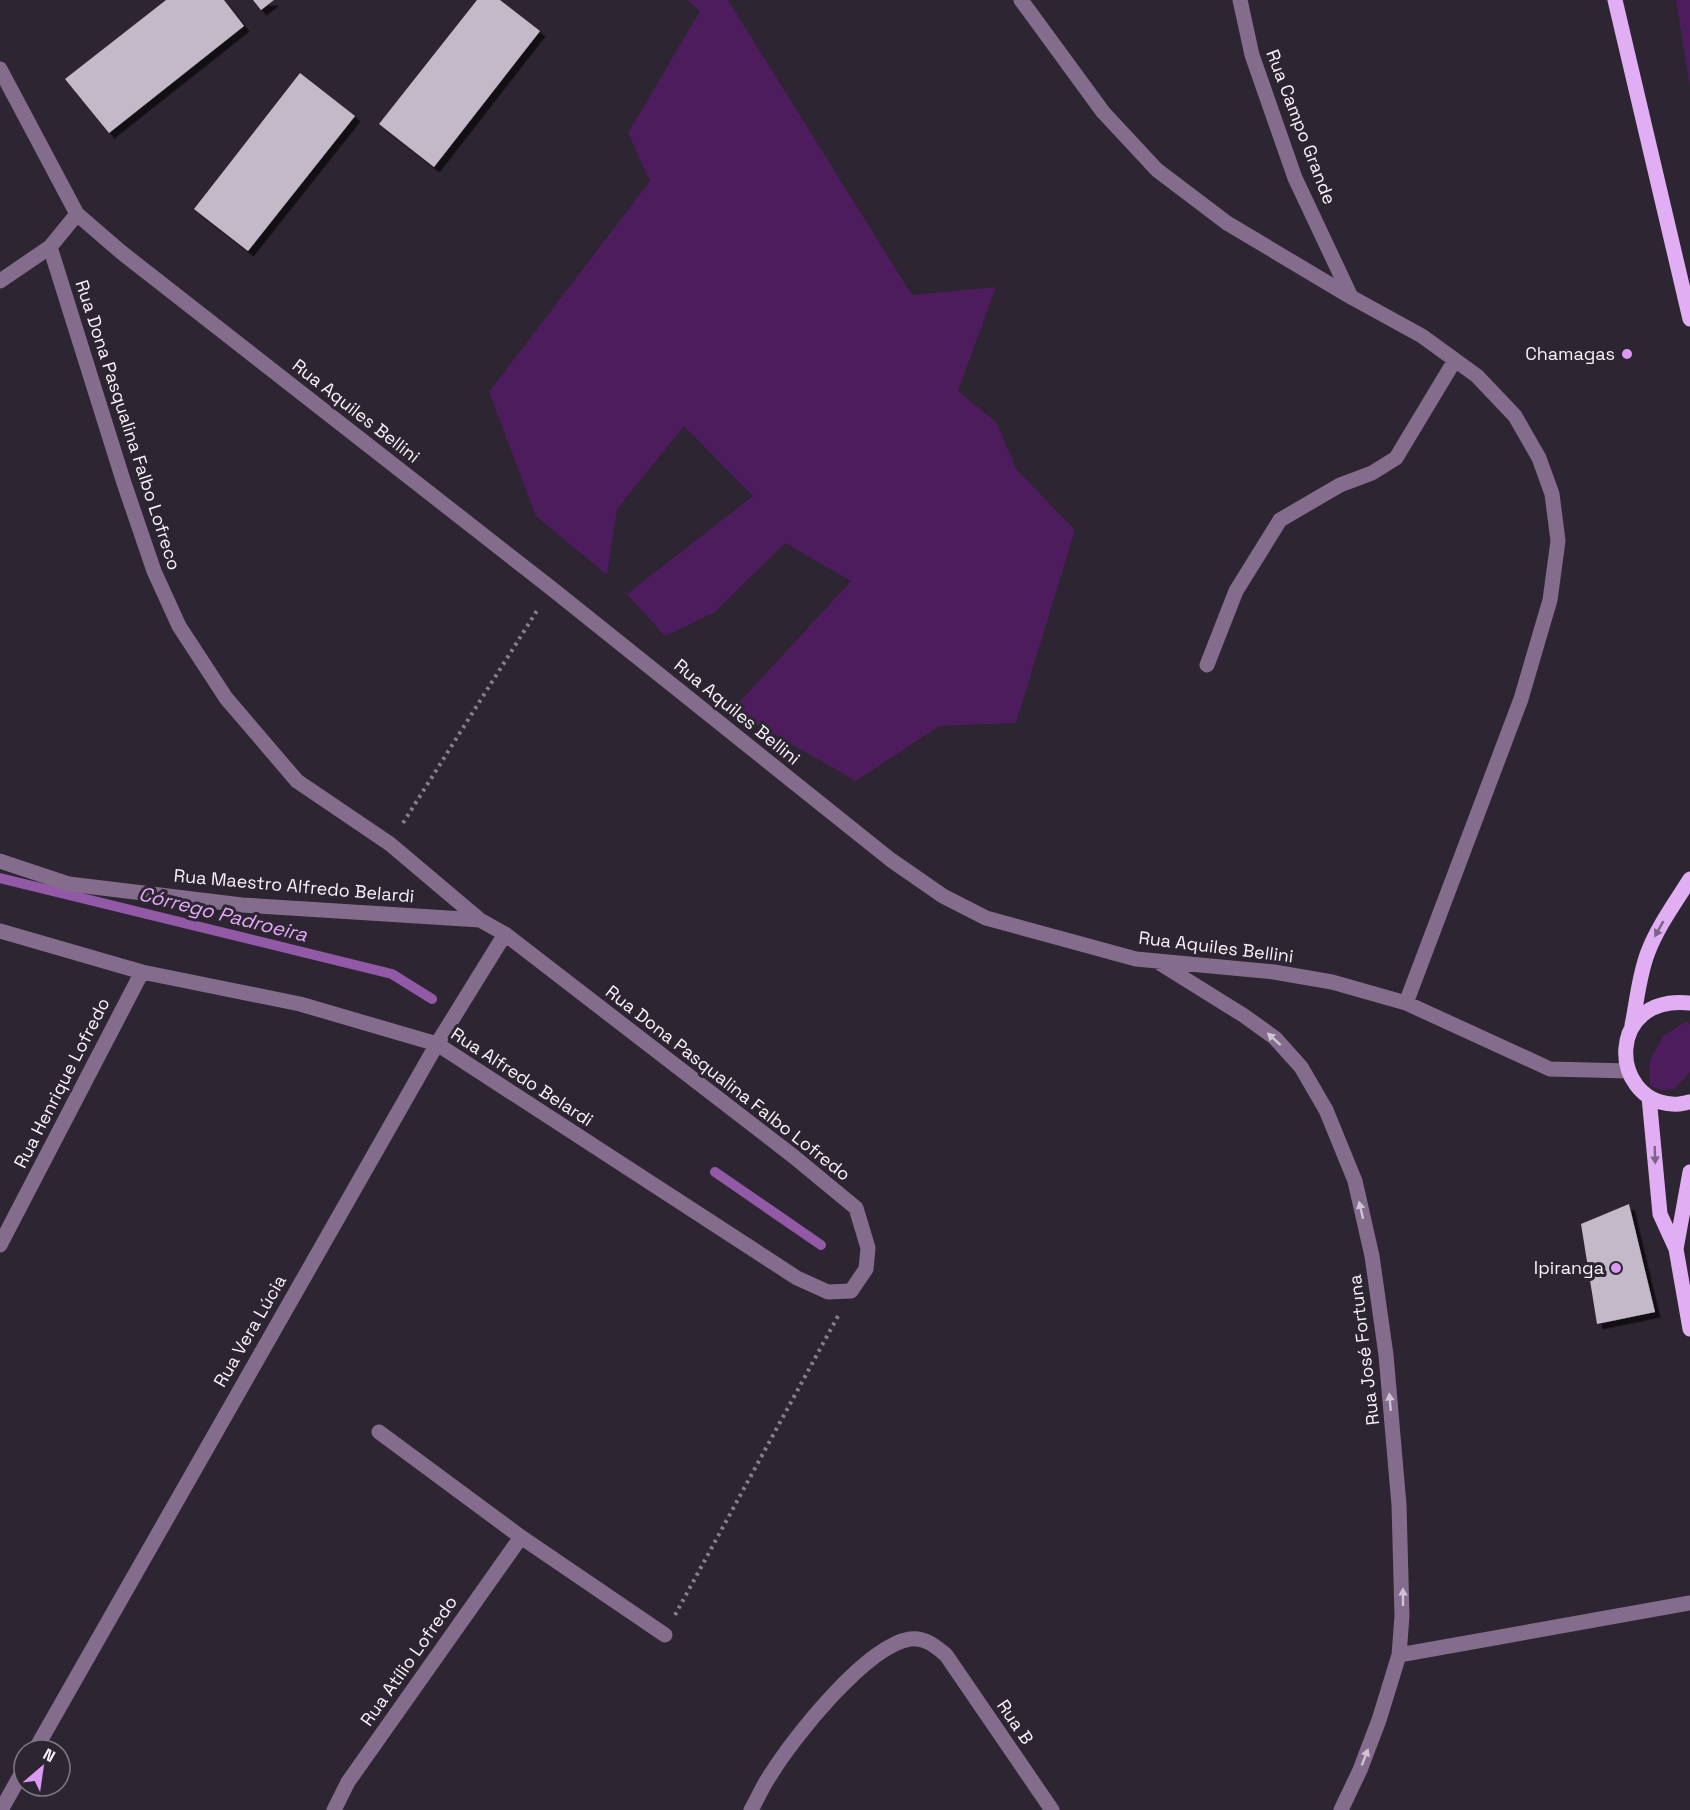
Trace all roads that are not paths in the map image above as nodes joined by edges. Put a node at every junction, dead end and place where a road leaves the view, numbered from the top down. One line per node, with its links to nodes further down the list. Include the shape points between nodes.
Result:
1 (1021, 0): 8 (street, via 1103,112 1157,170 1227,224)
2 (1240, 0): 8 (street, Rua Campo Grande, via 1252,55 1295,178)
3 (1615, 0): 9 (main road)
4 (0, 69): 5 (street, Rua Aquiles Bellini)
5 (77, 214): 6 (street); 17 (street, Rua Aquiles Bellini, via 891,860 943,896 986,918)
6 (50, 247): 7 (street); 14 (street, Rua Dona Pasqualina Falbo Lofreco, via 124,483 154,571 178,626 226,698 297,781 390,844)
7 (0, 281)
8 (1351, 297): 10 (street, via 1422,336)
9 (1690, 319)
10 (1455, 360): 11 (street, via 1396,458 1280,520 1236,591); 19 (street, via 1477,376 1515,416 1539,458 1551,494 1558,541 1550,600 1521,699)
11 (1208, 665)
12 (0, 861): 14 (street, Rua Maestro Alfredo Belardi, via 69,884 242,905)
13 (1690, 879): 21 (main road, one-way to 21, via 1648,953)
14 (480, 920): 16 (street, Rua Dona Pasqualina Falbo Lofreco)
15 (0, 931): 18 (street, Rua Alfredo Belardi)
16 (505, 934): 22 (street, Rua Vera Lúcia); 29 (street, Rua Dona Pasqualina Falbo Lofredo, via 856,1208 868,1248 866,1269)
17 (1158, 962): 19 (street, Rua Aquiles Bellini, via 1274,972 1332,982); 35 (street, Rua José Fortuna, one-way to 17, via 1403,1580 1386,1355 1372,1256 1355,1181 1326,1110 1301,1068 1275,1038)
18 (142, 972): 22 (street, Rua Alfredo Belardi, via 300,1004); 27 (street, Rua Henrique Lofredo)
19 (1406, 1003): 23 (street, Rua Aquiles Bellini, via 1550,1069)
20 (1690, 1003): 21 (main road, via 1673,1001 1657,1005)
21 (1632, 1026): 23 (main road, via 1626,1042)
22 (437, 1044): 29 (street, Rua Alfredo Belardi, via 798,1278 828,1292); 36 (street, Rua Vera Lúcia)
23 (1629, 1071): 24 (main road)
24 (1650, 1097): 25 (main road, via 1671,1104); 28 (main road, one-way to 28, via 1659,1206)
25 (1690, 1102)
26 (1690, 1172): 28 (main road)
27 (0, 1245)
28 (1676, 1249): 30 (main road)
29 (851, 1291)
30 (1690, 1329)
31 (379, 1432): 32 (street)
32 (521, 1537): 34 (street); 39 (street, Rua Atílio Lofredo, via 348,1782)
33 (1690, 1603): 35 (street)
34 (664, 1635)
35 (1399, 1655): 42 (street, Rua José Fortuna, one-way to 35, via 1379,1720)
36 (42, 1738)
37 (12, 1790): 38 (street)
38 (1, 1810)
39 (334, 1810)
40 (751, 1810): 41 (street, Rua B, via 805,1726 860,1670 892,1645 911,1639 933,1644 946,1655)
41 (1052, 1810)
42 (1341, 1810)

